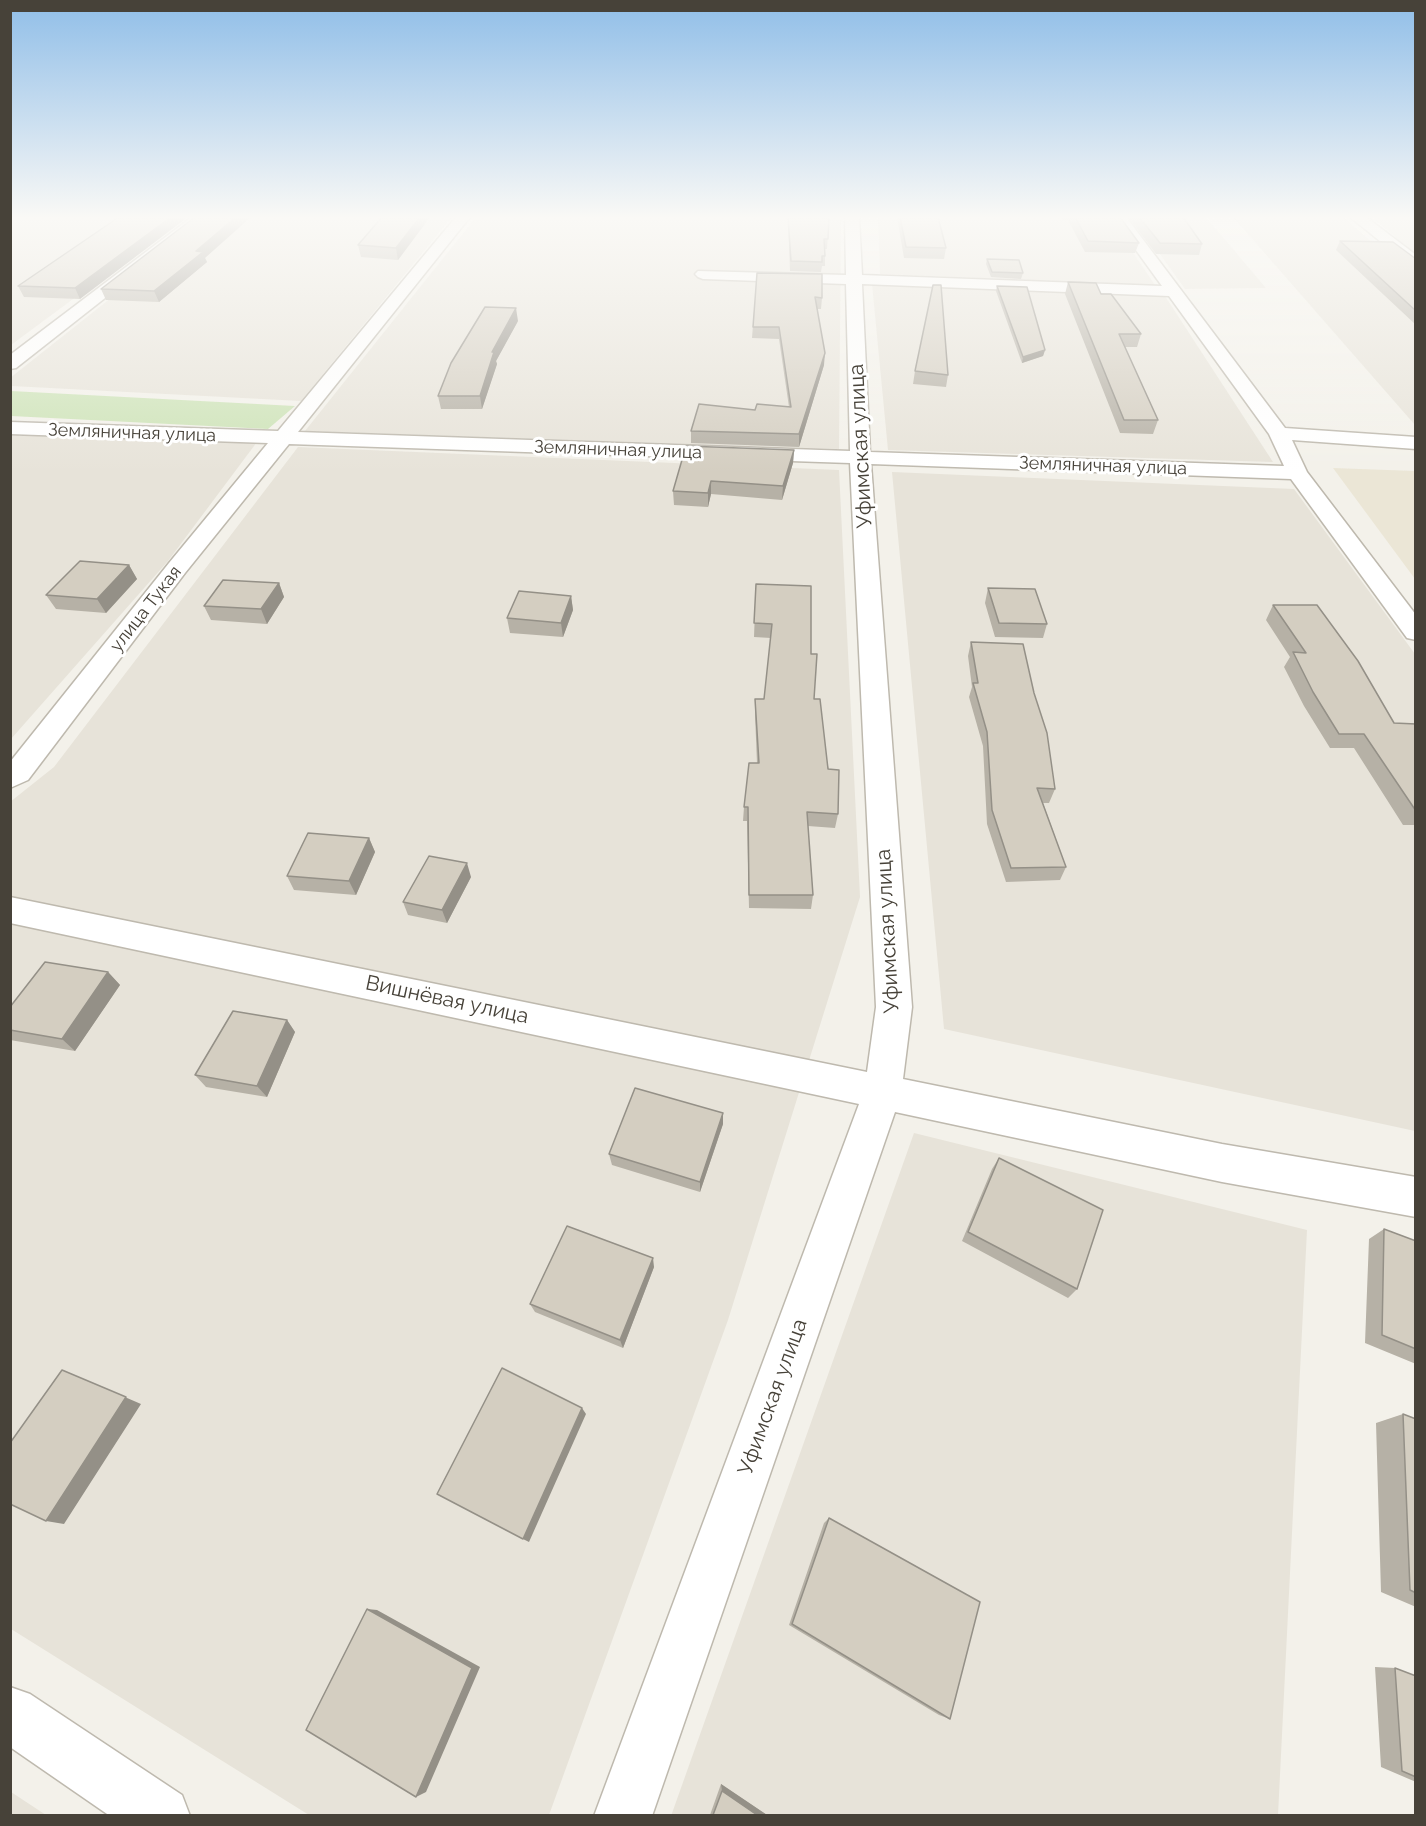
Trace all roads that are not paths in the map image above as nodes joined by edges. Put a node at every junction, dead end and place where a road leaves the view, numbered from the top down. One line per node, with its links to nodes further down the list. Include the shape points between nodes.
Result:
1 (90, 302): 5 (street)
2 (394, 302): 8 (street, улица Тукая)
3 (855, 302): 10 (street, Уфимская улица)
4 (1181, 302): 7 (street)
5 (10, 364)
6 (10, 428): 8 (street, Земляничная улица)
7 (1279, 433): 9 (street); 11 (street)
8 (282, 439): 10 (street, Земляничная улица); 13 (street, улица Тукая)
9 (1416, 442)
10 (860, 459): 11 (street, Земляничная улица); 15 (street, Уфимская улица, via 894,1007)
11 (1297, 473): 12 (street)
12 (1416, 633)
13 (10, 778)
14 (10, 910): 15 (street, Вишнёвая улица)
15 (883, 1091): 16 (street, Вишнёвая улица, via 1222,1163); 19 (street, Уфимская улица)
16 (1416, 1197)
17 (10, 1714): 18 (street)
18 (161, 1815)
19 (622, 1815)

